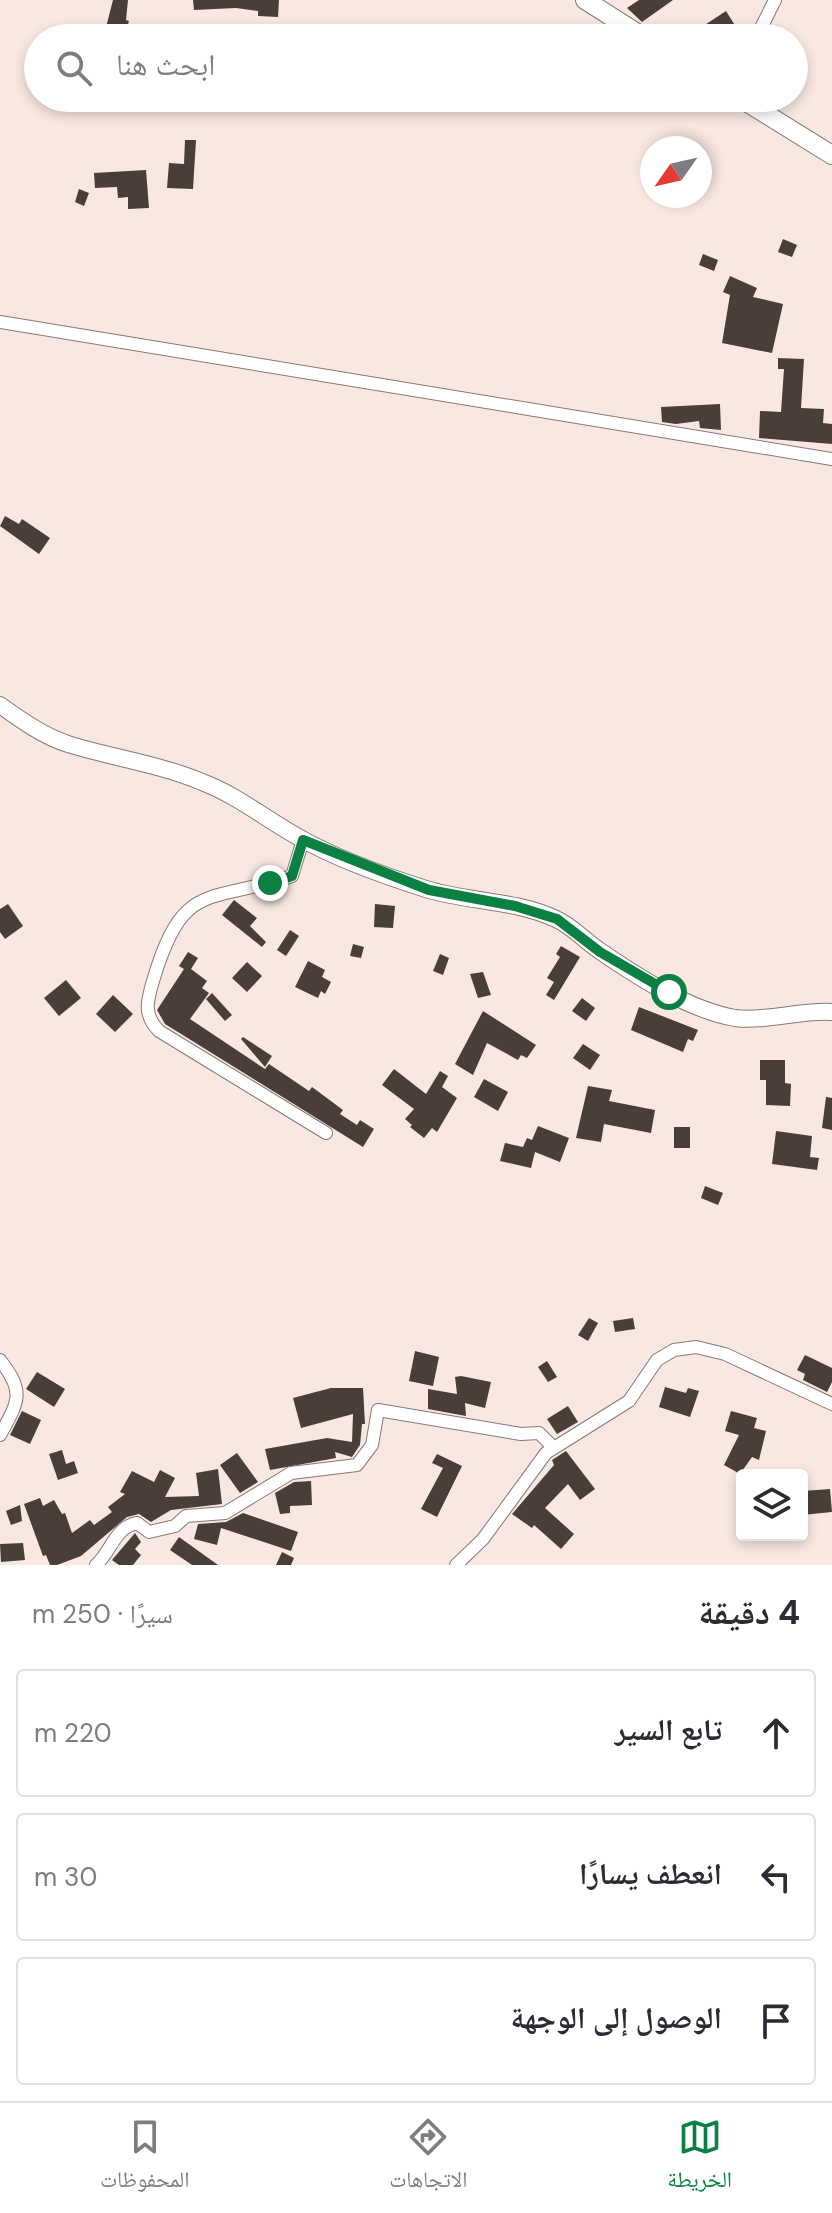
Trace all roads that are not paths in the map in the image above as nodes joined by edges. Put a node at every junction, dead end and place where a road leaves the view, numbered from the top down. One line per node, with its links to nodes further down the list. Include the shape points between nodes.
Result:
1 (585, 0): 3 (main road)
2 (775, 0): 4 (street)
3 (623, 24)
4 (763, 24)
5 (763, 112): 6 (main road)
6 (832, 155)
7 (0, 322): 8 (street)
8 (832, 459)
9 (0, 705): 10 (street, via 66,744 204,782)
10 (303, 840): 11 (street, via 429,890 557,919 600,952 669,992 737,1018); 12 (street, via 292,876 219,892 175,922 147,1002 148,1021)
11 (832, 1012)
12 (326, 1133)
13 (0, 1360): 15 (street, via 15,1379 19,1396)
14 (832, 1404): 16 (street, via 725,1354 696,1347 674,1350 657,1360 629,1401)
15 (0, 1435)
16 (553, 1447): 17 (street, via 539,1433 378,1410 372,1445 357,1465 291,1473 225,1513 186,1516 163,1530 149,1532 137,1523 130,1525); 18 (street, via 483,1539)
17 (96, 1565)
18 (456, 1565)

